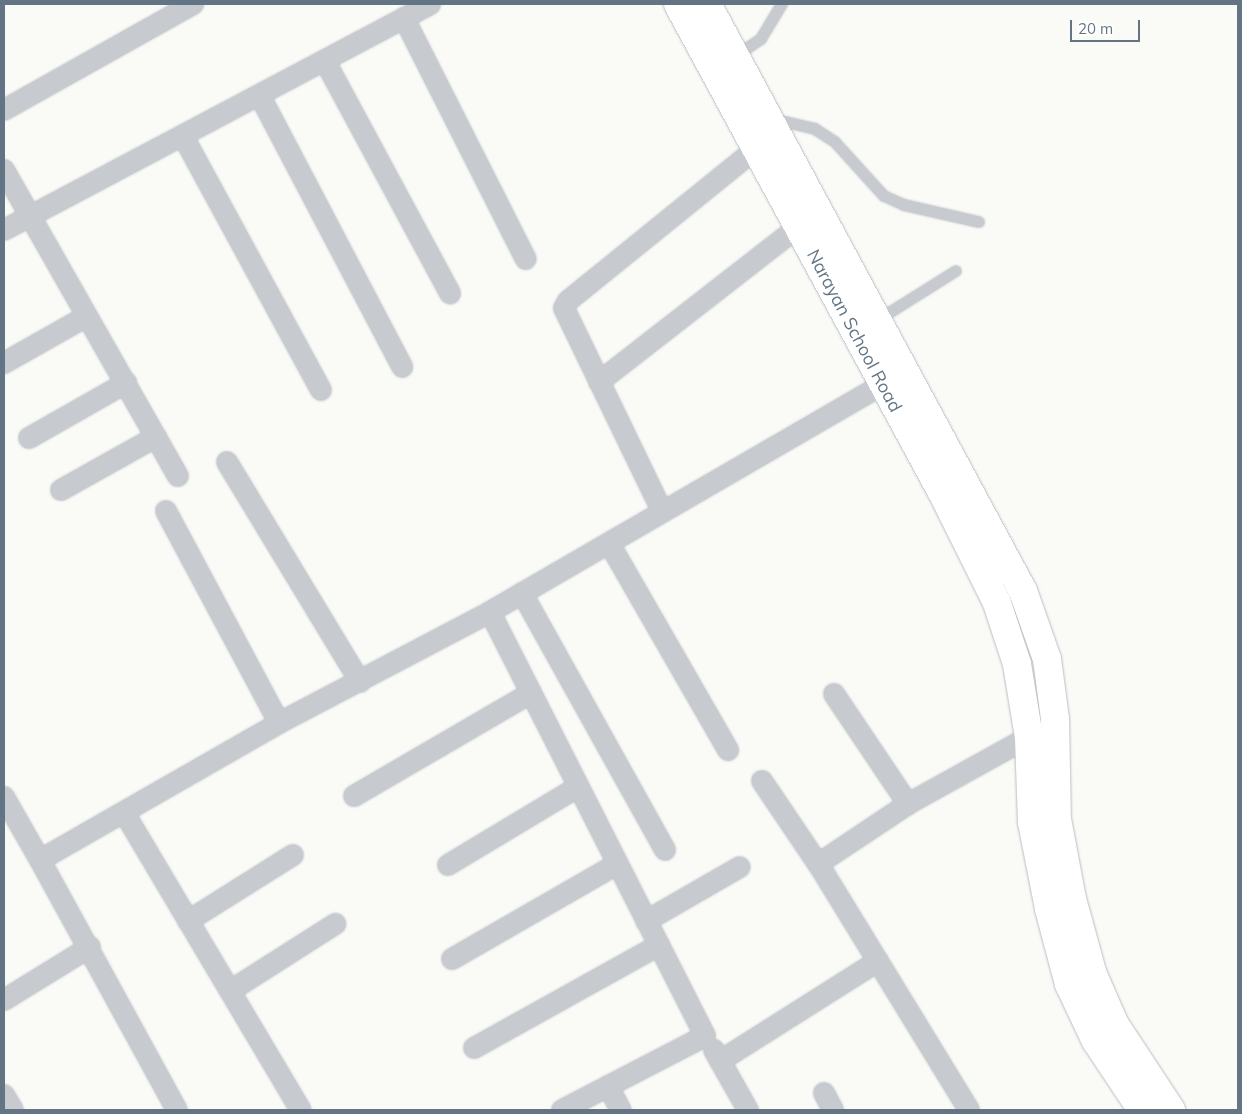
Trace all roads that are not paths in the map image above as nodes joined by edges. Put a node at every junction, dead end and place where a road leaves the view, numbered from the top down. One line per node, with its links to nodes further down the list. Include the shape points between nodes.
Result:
1 (193, 4): 10 (street)
2 (427, 4): 6 (street)
3 (678, 4): 13 (street, Narayan School Road)
4 (707, 4): 7 (street)
5 (782, 4): 7 (lane, via 761,39)
6 (404, 18): 8 (street); 19 (street)
7 (735, 56): 11 (street)
8 (326, 61): 9 (street); 21 (street)
9 (260, 96): 12 (street); 25 (street)
10 (4, 110)
11 (769, 118): 16 (lane, via 815,130 835,142 884,196 904,205); 23 (street)
12 (183, 136): 15 (street); 29 (street)
13 (756, 149): 17 (street, Narayan School Road); 27 (street, via 568,301 565,313)
14 (4, 170): 15 (street)
15 (28, 216): 18 (street); 22 (street)
16 (980, 222)
17 (798, 227): 26 (street, Narayan School Road); 27 (street)
18 (4, 230)
19 (526, 259)
20 (956, 271): 23 (lane)
21 (450, 293)
22 (87, 316): 24 (street); 28 (street)
23 (877, 320): 26 (street)
24 (4, 364)
25 (402, 367)
26 (893, 378): 36 (street); 40 (street, via 1023,591); 41 (street, Narayan School Road, via 944,496 997,603)
27 (599, 382): 36 (street)
28 (126, 383): 30 (street); 31 (street)
29 (321, 390)
30 (156, 437): 33 (street); 34 (street)
31 (29, 438)
32 (228, 462): 42 (street)
33 (178, 476)
34 (61, 490)
35 (166, 511): 45 (street)
36 (662, 511): 37 (street)
37 (608, 543): 38 (street); 47 (street)
38 (522, 593): 39 (street); 54 (street)
39 (490, 612): 42 (street); 43 (street)
40 (1047, 659): 41 (street); 83 (street, via 1055,719 1057,819 1074,908 1094,975 1115,1025)
41 (1017, 664): 46 (street, Narayan School Road)
42 (360, 682): 45 (street)
43 (531, 694): 49 (street); 50 (street)
44 (834, 694): 52 (street)
45 (279, 723): 53 (street)
46 (1028, 737): 52 (street); 82 (street, Narayan School Road, via 1032,822 1049,908 1069,984 1096,1041)
47 (728, 750)
48 (762, 780): 58 (street)
49 (578, 787): 57 (street); 59 (street)
50 (354, 796)
51 (4, 797): 56 (street)
52 (908, 804): 58 (street)
53 (125, 814): 56 (street); 61 (street)
54 (665, 850)
55 (293, 855): 61 (street)
56 (40, 860): 65 (street)
57 (617, 864): 62 (street); 66 (street)
58 (818, 864): 67 (street)
59 (448, 865)
60 (740, 867): 62 (street)
61 (188, 921): 68 (street)
62 (646, 921): 64 (street)
63 (335, 924): 68 (street)
64 (659, 945): 70 (street); 71 (street)
65 (90, 947): 69 (street); 76 (street)
66 (452, 959)
67 (878, 961): 72 (street); 81 (street)
68 (230, 991): 77 (street)
69 (4, 1000)
70 (699, 1024): 72 (street); 73 (street, via 706,1036)
71 (474, 1048)
72 (720, 1061): 80 (street)
73 (608, 1086): 78 (street); 79 (street)
74 (4, 1095): 75 (street)
75 (12, 1110)
76 (177, 1110)
77 (301, 1110)
78 (562, 1110)
79 (621, 1110)
80 (748, 1110)
81 (970, 1110)
82 (1142, 1110)
83 (1171, 1110)

